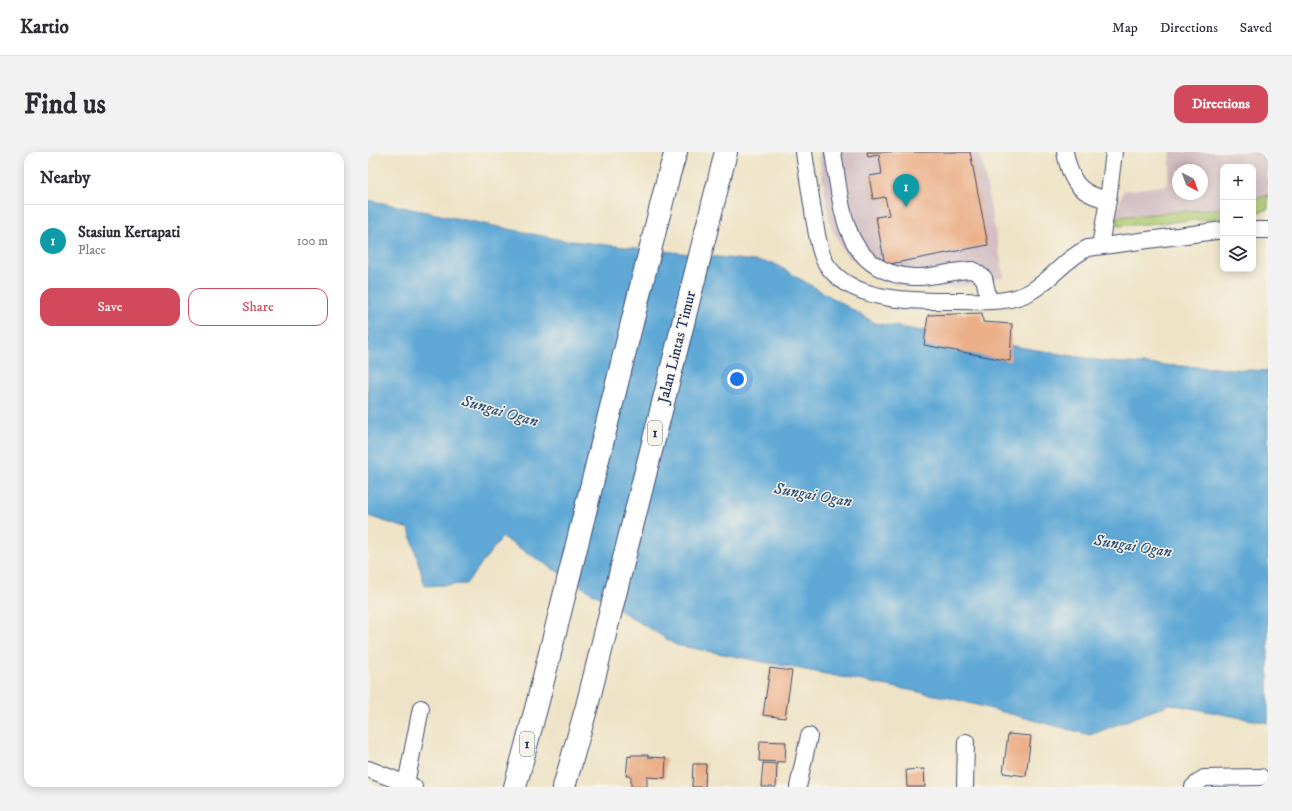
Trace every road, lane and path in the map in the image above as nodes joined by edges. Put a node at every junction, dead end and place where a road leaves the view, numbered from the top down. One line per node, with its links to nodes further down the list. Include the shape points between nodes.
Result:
1 (676, 152): 20 (highway, 1)
2 (804, 152): 12 (street, via 819,246 832,272 859,290 904,300)
3 (833, 152): 12 (street, via 848,231 858,251 871,264 889,274 914,277 973,270 984,278)
4 (1066, 152): 7 (street, via 1068,168 1078,186 1092,196)
5 (1114, 152): 7 (street)
6 (724, 156): 21 (highway, Jalan Lintas Timur / 1, via 587,706)
7 (1108, 200): 11 (street)
8 (1220, 230): 11 (street)
9 (1256, 230): 10 (street)
10 (1268, 230)
11 (1100, 246): 12 (street, via 1088,248 1070,259 1029,293)
12 (988, 301)
13 (421, 708): 19 (street)
14 (809, 736): 22 (street)
15 (966, 742): 23 (street)
16 (368, 769): 18 (street)
17 (1261, 777): 24 (street, via 1204,778)
18 (386, 782): 19 (street)
19 (410, 785)
20 (515, 787)
21 (564, 787)
22 (798, 787)
23 (965, 787)
24 (1193, 787)

